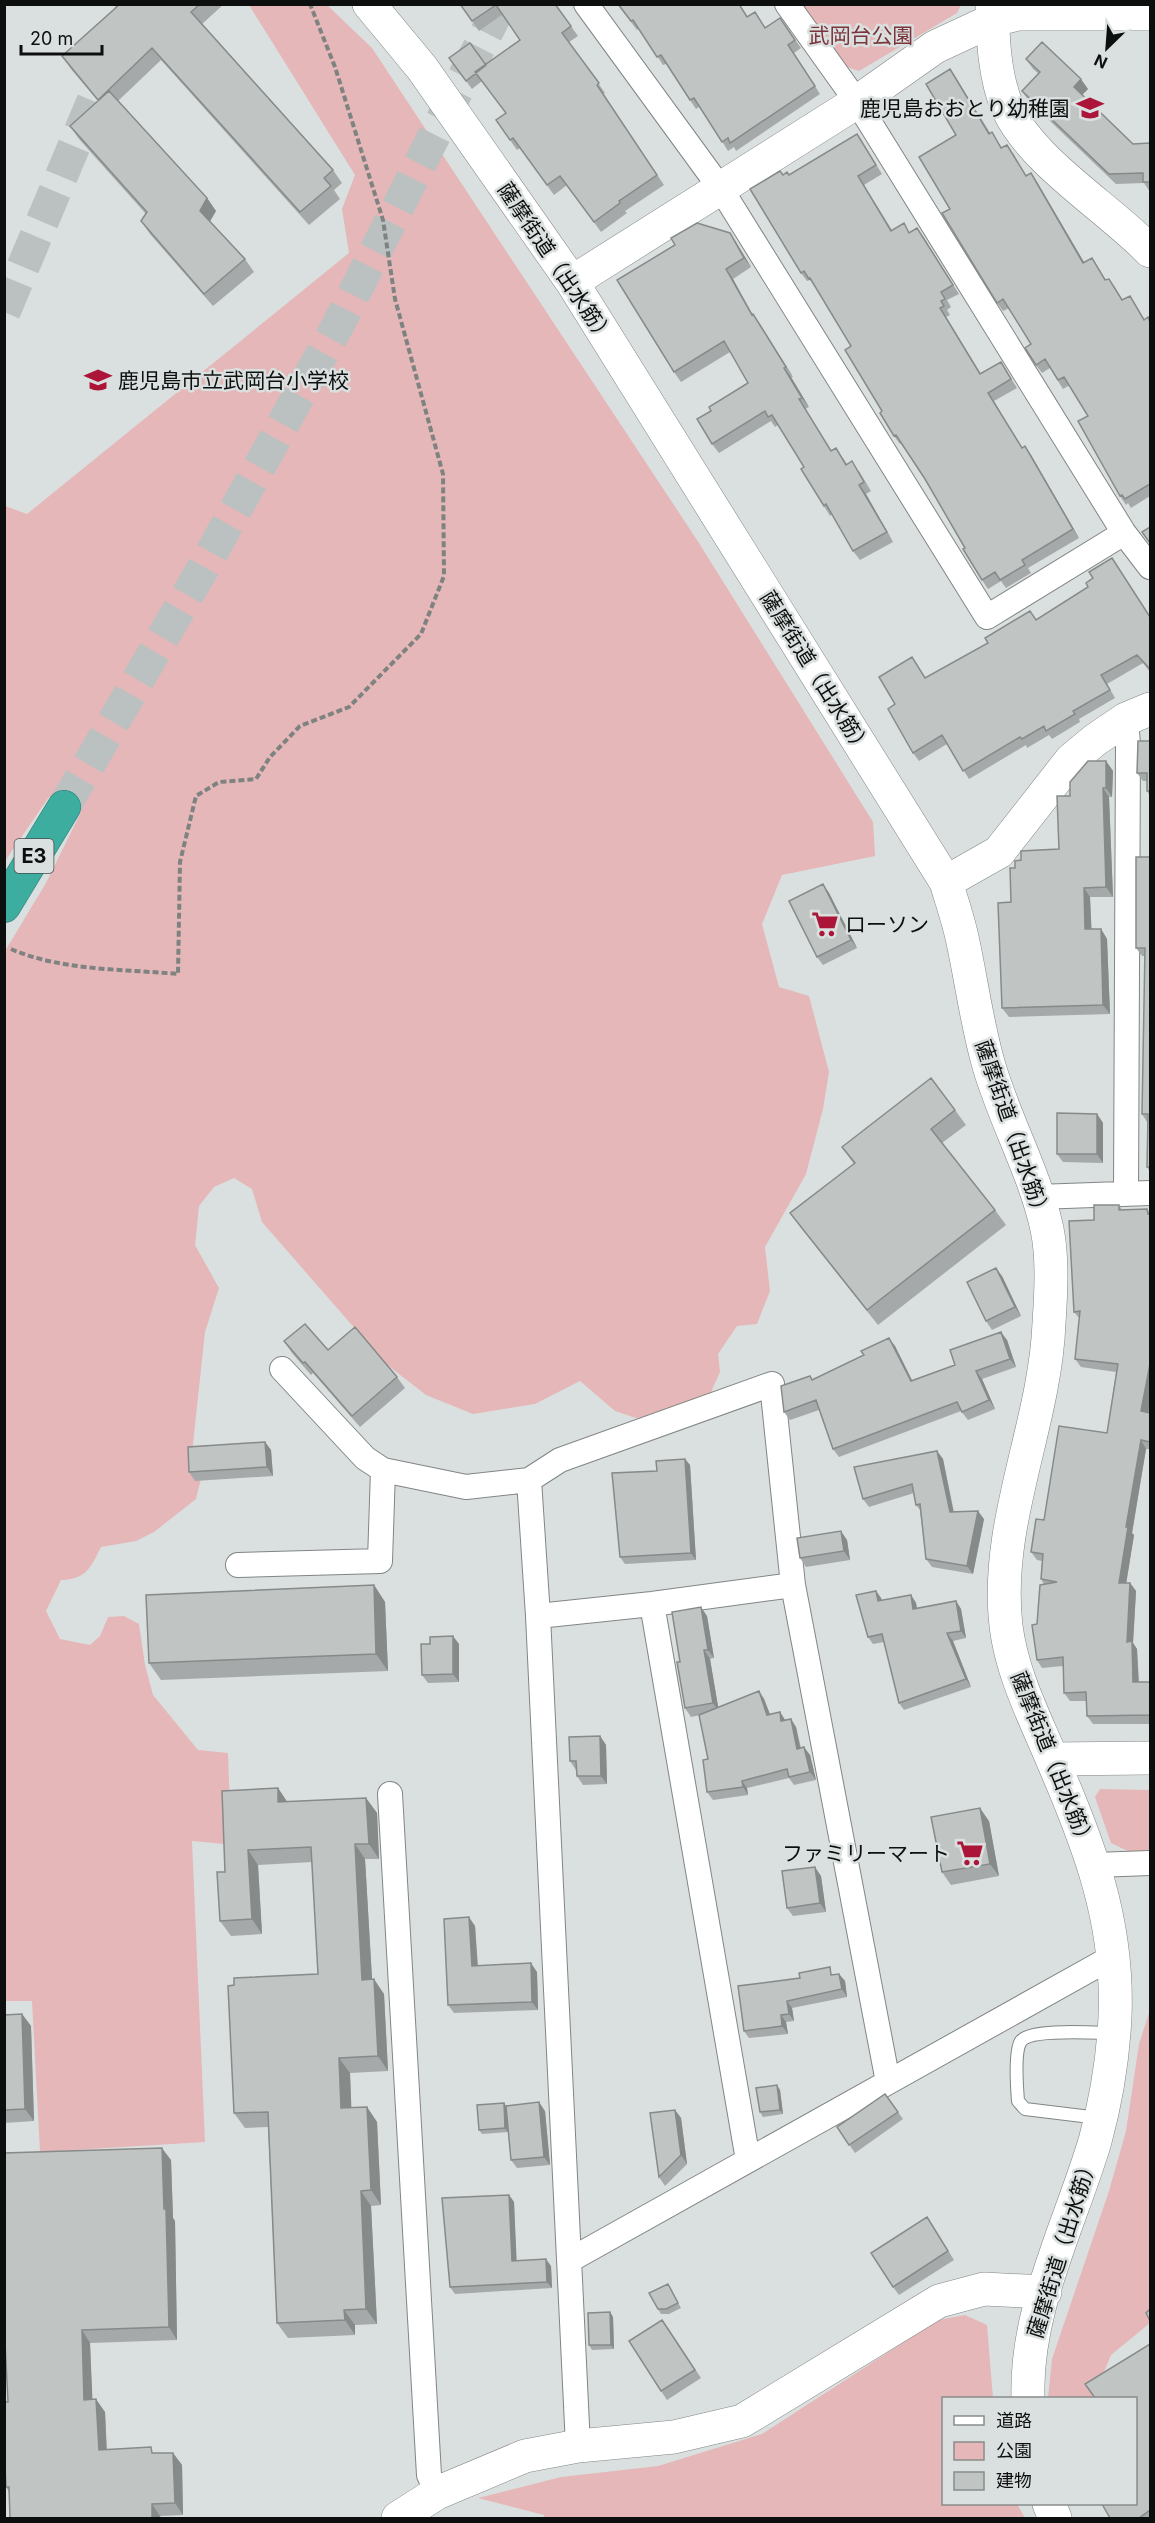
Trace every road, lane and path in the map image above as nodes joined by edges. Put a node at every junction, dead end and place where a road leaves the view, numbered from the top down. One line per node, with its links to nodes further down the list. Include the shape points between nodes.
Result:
1 (310, 4): 17 (path, via 335,67 383,220 395,299 443,474 444,576 421,634 349,708 300,726 256,779 219,782 196,796 180,862 178,974 67,964)
2 (369, 4): 10 (street, 薩摩街道（出水筋）, via 422,68)
3 (586, 4): 8 (street)
4 (787, 4): 7 (street)
5 (1146, 11): 6 (street)
6 (993, 12): 7 (street); 9 (street, via 997,70 1009,110 1019,126 1061,172)
7 (857, 102): 8 (street); 11 (street)
8 (721, 189): 10 (street); 11 (street, via 987,617)
9 (1150, 251)
10 (572, 282): 15 (street, 薩摩街道（出水筋）)
11 (1124, 533): 12 (street)
12 (1150, 567)
13 (1138, 714): 15 (street, via 1071,760 999,852); 18 (street, via 1128,744)
14 (64, 807): 16 (highway, E3)
15 (946, 882): 20 (street, 薩摩街道（出水筋）, via 963,941 975,1018 990,1071)
16 (4, 906)
17 (10, 949)
18 (1126, 1193): 19 (street); 20 (street)
19 (1150, 1193)
20 (1037, 1197): 29 (street, 薩摩街道（出水筋）, via 1048,1232 1049,1324 1045,1365 1006,1555 1004,1593 1011,1655)
21 (282, 1369): 22 (street, via 365,1458)
22 (383, 1470): 23 (street, via 466,1487); 24 (street, via 380,1561)
23 (529, 1480): 25 (street, via 560,1460 772,1384); 27 (street)
24 (238, 1566)
25 (793, 1585): 26 (street); 35 (street)
26 (652, 1604): 27 (street); 37 (street)
27 (538, 1616): 38 (street)
28 (1150, 1758): 29 (street)
29 (1052, 1759): 32 (street, 薩摩街道（出水筋）)
30 (390, 1794): 42 (street, via 429,2475)
31 (1150, 1863): 32 (street)
32 (1095, 1864): 33 (street, 薩摩街道（出水筋）)
33 (1114, 1956): 34 (street, 薩摩街道（出水筋）); 35 (street)
34 (1114, 2033): 36 (street, 薩摩街道（出水筋）); 36 (lane, via 1029,2036 1021,2040 1018,2052 1018,2101 1025,2109)
35 (888, 2082): 37 (street)
36 (1100, 2118): 39 (street, 薩摩街道（出水筋）)
37 (748, 2160): 38 (street)
38 (570, 2260): 41 (street)
39 (1045, 2292): 40 (street, 薩摩街道（出水筋）, via 1036,2322); 41 (street, via 984,2289 939,2301 742,2421 674,2437)
40 (1028, 2397)
41 (578, 2446): 42 (street, via 525,2456)
42 (437, 2493): 43 (street)
43 (398, 2518)

